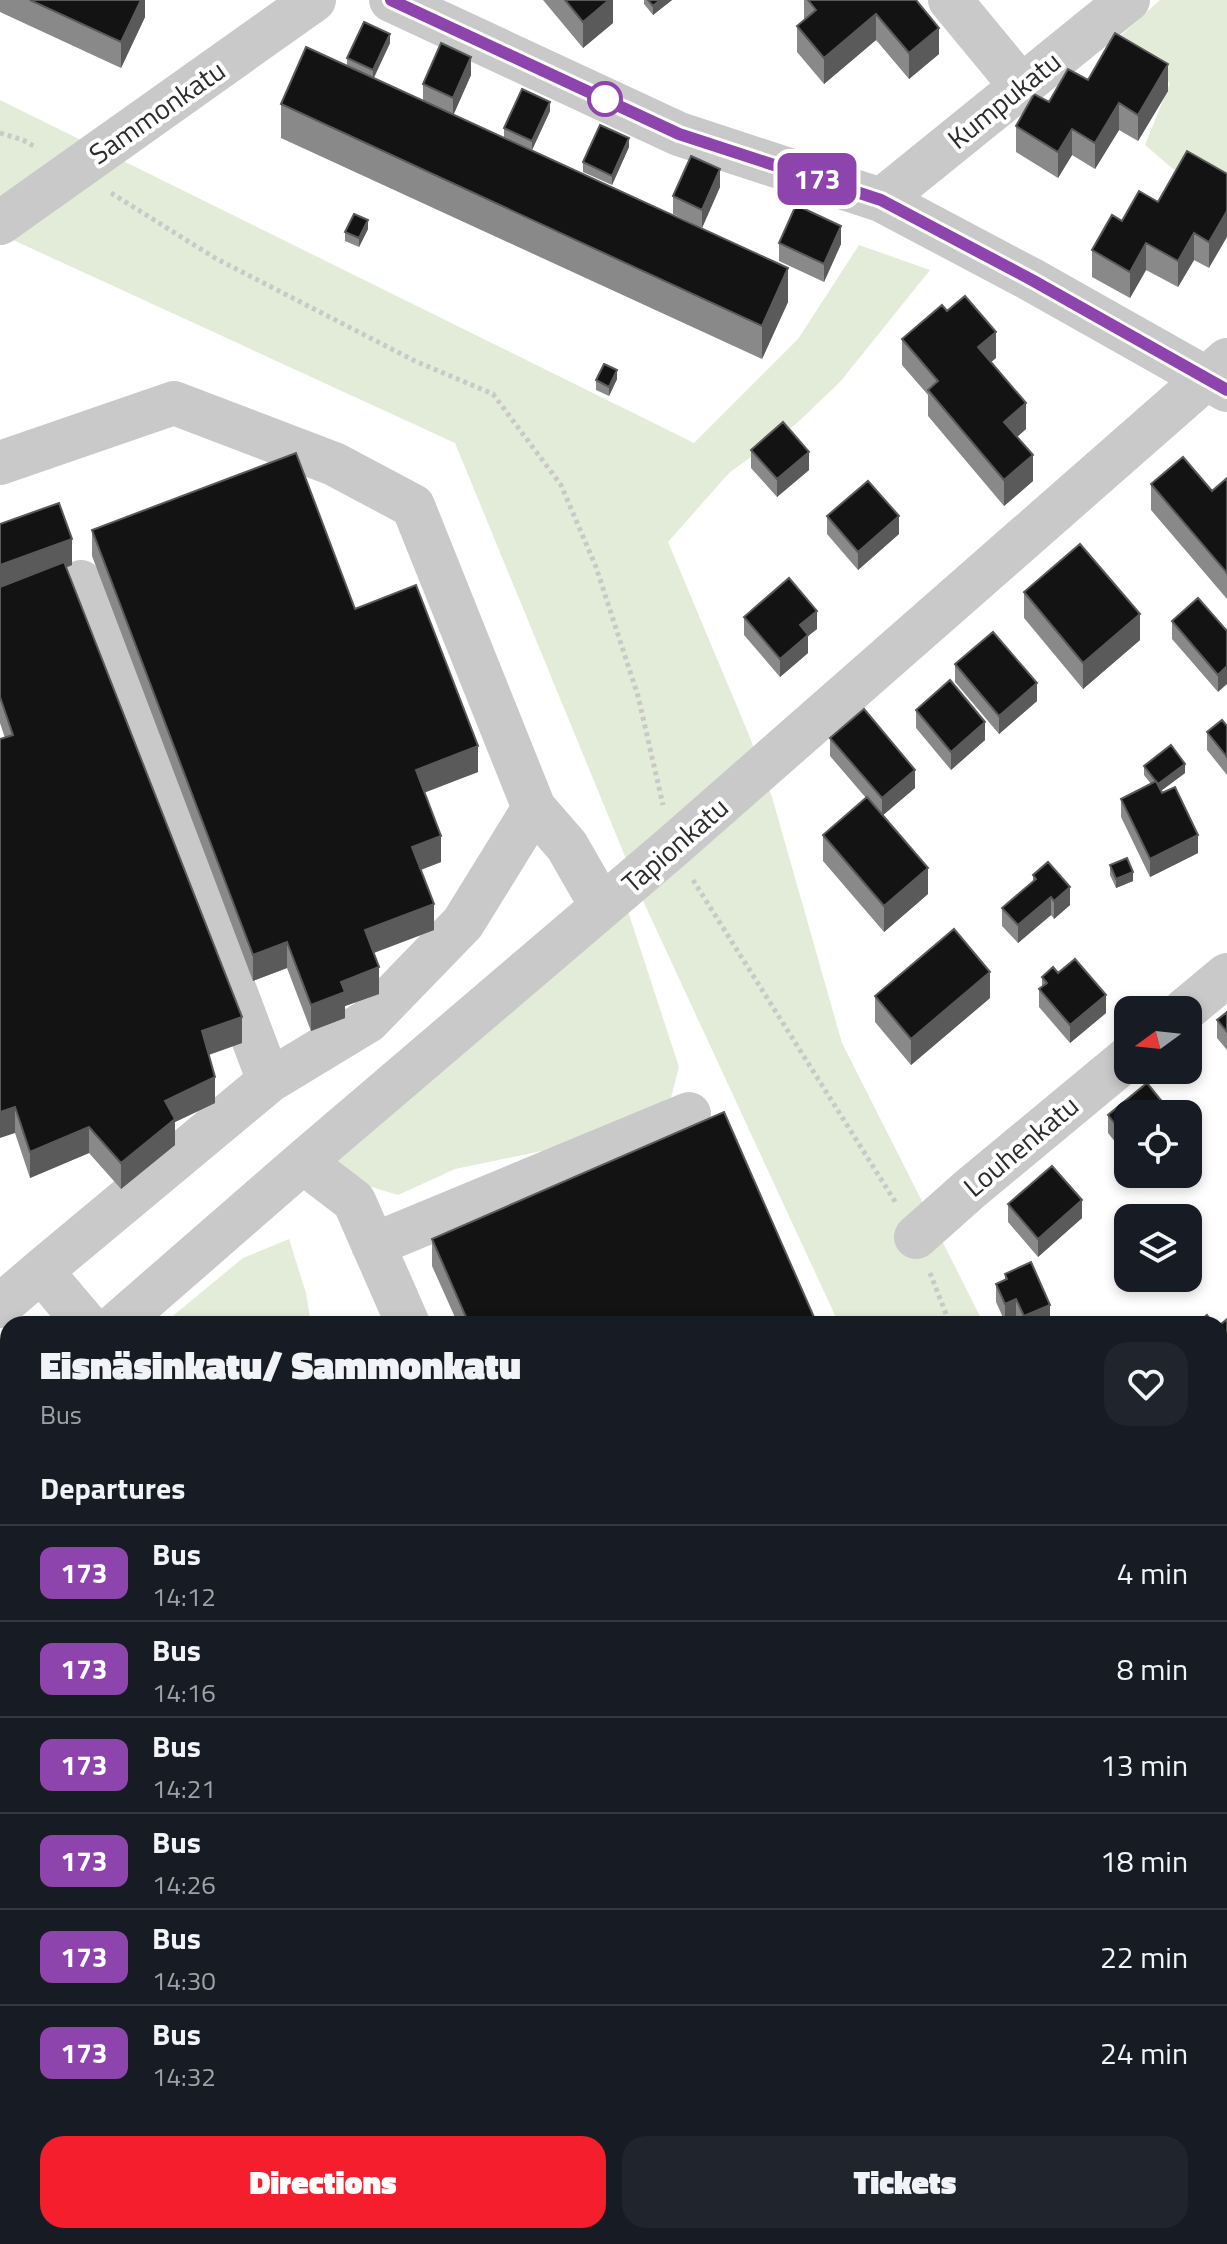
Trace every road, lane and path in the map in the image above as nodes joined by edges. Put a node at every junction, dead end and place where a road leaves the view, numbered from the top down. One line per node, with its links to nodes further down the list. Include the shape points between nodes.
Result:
1 (314, 0): 7 (street, Sammonkatu)
2 (391, 0): 8 (street, via 679,134)
3 (950, 0): 5 (street)
4 (1128, 0): 5 (street, Kumpukatu)
5 (1021, 86): 8 (street, Kumpukatu)
6 (0, 133): 7 (path)
7 (75, 170): 9 (street, Sammonkatu); 14 (path, via 215,258 415,361 493,394 561,485 596,567 638,696)
8 (881, 200): 10 (street)
9 (0, 223)
10 (1220, 376): 14 (street, Tapionkatu, via 1138,439)
11 (0, 463): 13 (street, via 174,403 334,464 413,506)
12 (81, 582): 19 (street)
13 (534, 808): 15 (street, via 567,846); 19 (street, via 463,923 368,1021)
14 (672, 847): 15 (street, Tapionkatu); 22 (path)
15 (602, 907): 21 (street, Tapionkatu)
16 (1227, 975): 17 (street)
17 (1202, 996)
18 (1114, 1070): 22 (street, Louhenkatu)
19 (269, 1081): 24 (street)
20 (689, 1114): 23 (street)
21 (303, 1162): 23 (street, via 354,1201); 27 (street, Tapionkatu)
22 (916, 1237): 29 (path)
23 (373, 1245): 28 (street)
24 (41, 1271): 25 (street); 26 (street)
25 (0, 1306)
26 (79, 1316)
27 (126, 1316)
28 (404, 1316)
29 (947, 1316)

